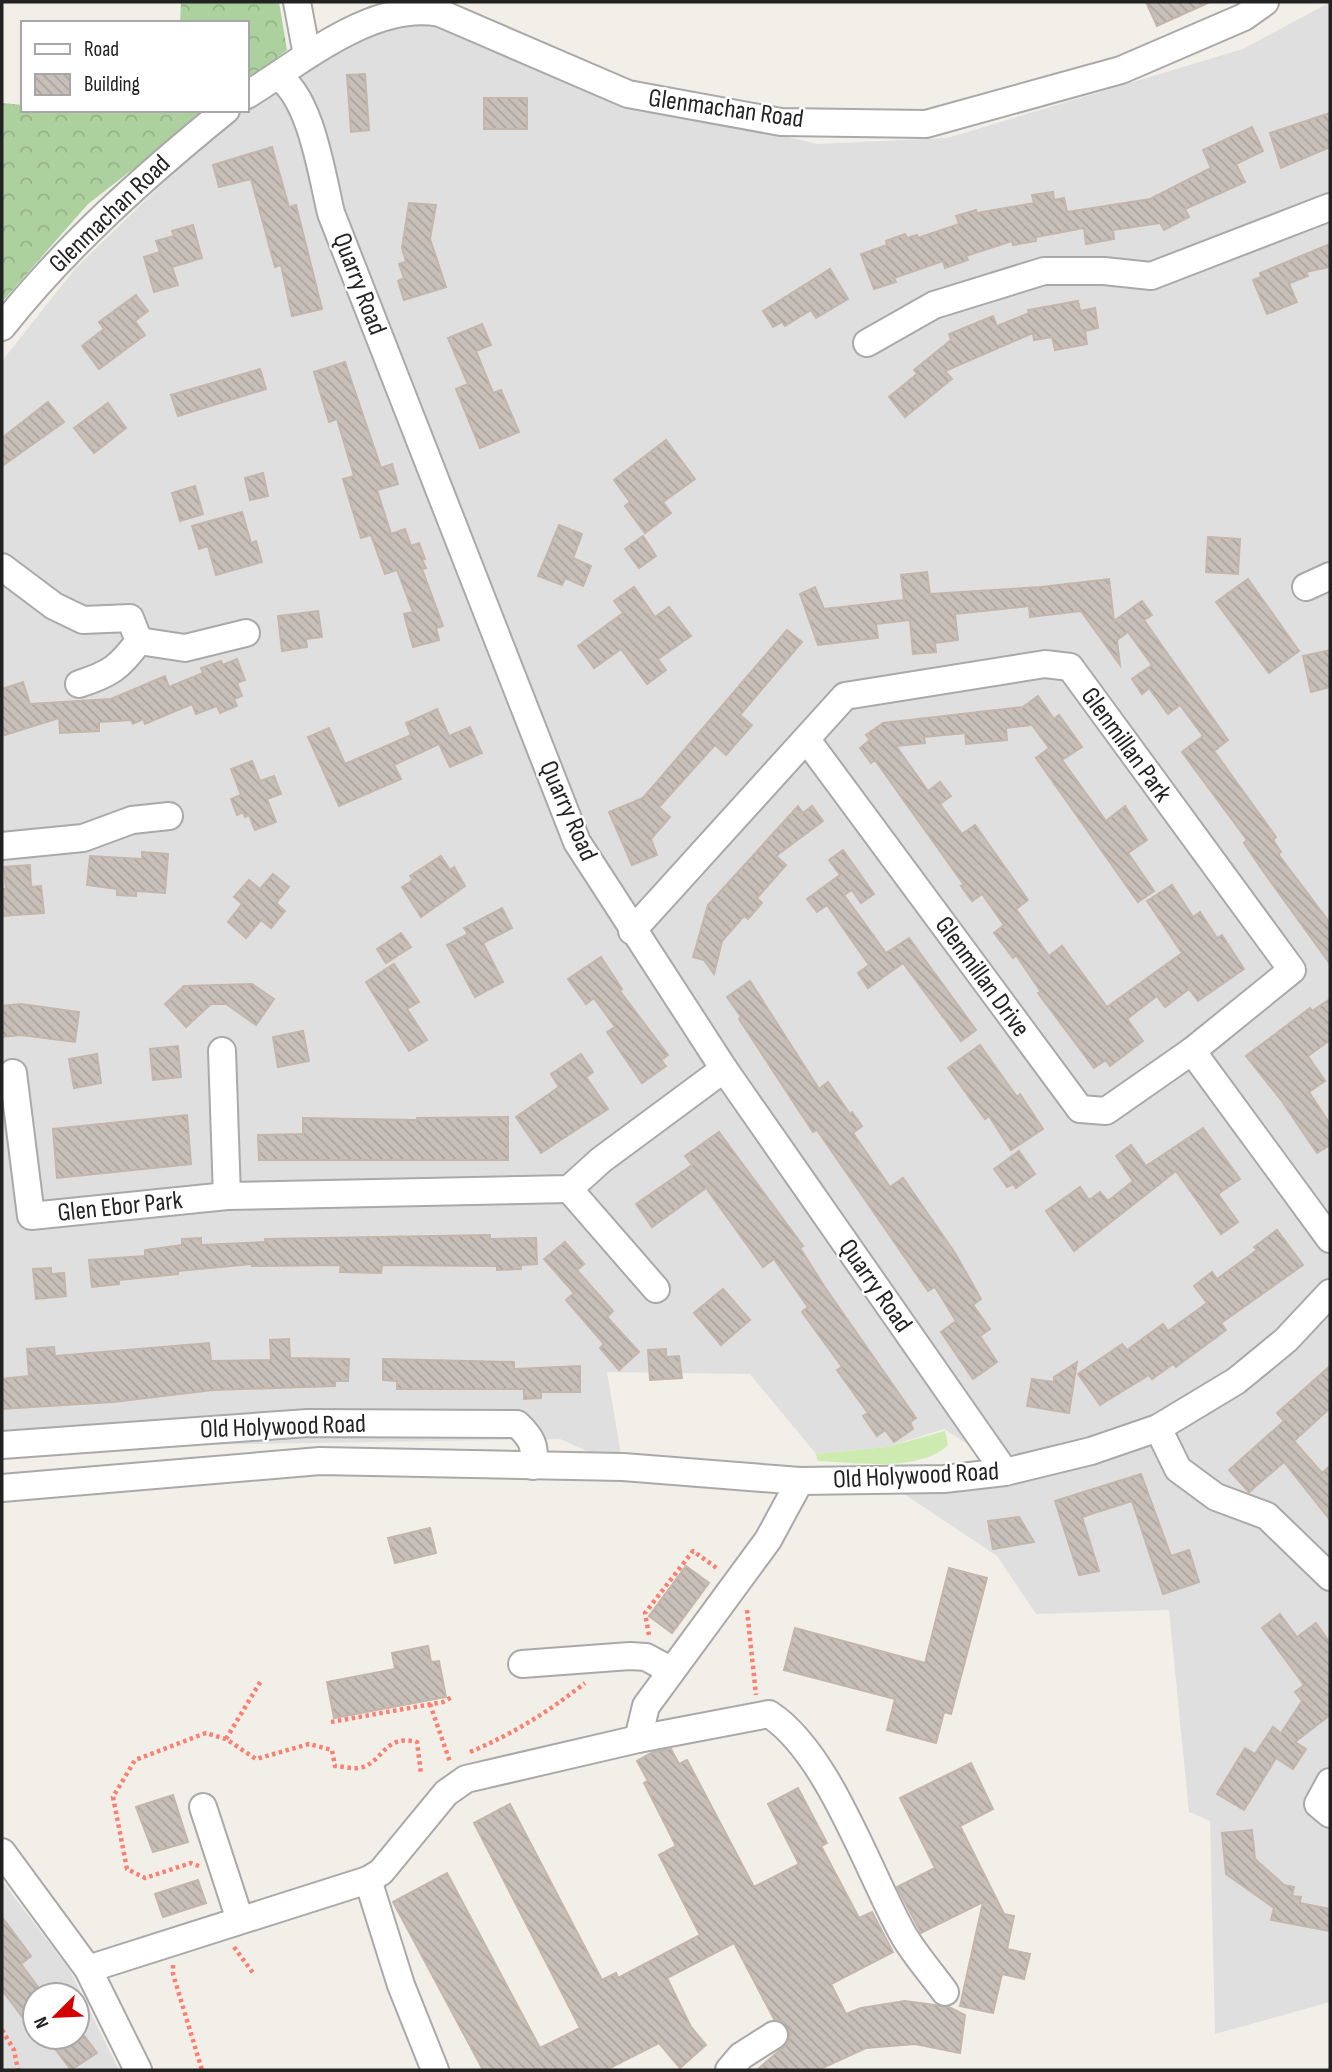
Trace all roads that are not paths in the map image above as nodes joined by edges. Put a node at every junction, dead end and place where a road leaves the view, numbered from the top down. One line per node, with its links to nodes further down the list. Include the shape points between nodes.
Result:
1 (297, 2): 3 (street)
2 (1265, 2): 3 (street, Glenmachan Road, via 1244,17 1121,70 926,124 781,122 628,94 421,8 351,29)
3 (307, 55): 4 (street, Glenmachan Road)
4 (277, 76): 5 (street, Glenmachan Road); 19 (street, Quarry Road, via 286,81 309,123 331,213 577,842)
5 (248, 94)
6 (224, 112): 8 (street, Glenmachan Road, via 156,167 32,289)
7 (1330, 207): 9 (street, via 1151,276 1044,271 934,305)
8 (2, 327)
9 (867, 343)
10 (2, 567): 14 (street, via 54,606 83,620 130,618)
11 (1330, 576): 12 (street)
12 (1306, 587)
13 (246, 633): 14 (street, via 185,648)
14 (139, 642): 15 (street, via 122,665)
15 (79, 684)
16 (807, 740): 19 (street, Glenmillan Park); 21 (street, Glenmillan Drive, via 1080,1109 1106,1111); 21 (street, Glenmillan Park, via 845,696 1045,664 1070,667 1292,970)
17 (169, 816): 18 (street, via 132,820 83,838)
18 (2, 846)
19 (632, 931): 22 (street, Quarry Road)
20 (222, 1051): 25 (street)
21 (1192, 1051): 26 (street)
22 (724, 1069): 24 (street); 32 (street, Quarry Road)
23 (13, 1073): 25 (street, Glen Ebor Park, via 31,1216)
24 (569, 1189): 25 (street, Glen Ebor Park); 27 (street)
25 (228, 1196)
26 (1330, 1239)
27 (656, 1289)
28 (1330, 1293): 29 (street, Old Holywood Road, via 1286,1340 1236,1381)
29 (1158, 1428): 32 (street, Old Holywood Road, via 1091,1451); 35 (street, via 1178,1469 1216,1497 1267,1516)
30 (2, 1445): 31 (street, Old Holywood Road, via 308,1423 517,1424 531,1437)
31 (533, 1466): 33 (street, Old Holywood Road, via 623,1467); 34 (street, Old Holywood Road, via 320,1461)
32 (1005, 1472): 33 (street, Old Holywood Road, via 944,1479)
33 (800, 1481): 37 (street, via 740,1591)
34 (2, 1488)
35 (1330, 1577)
36 (522, 1664): 37 (street, via 630,1656)
37 (660, 1664): 38 (street)
38 (638, 1739): 43 (street, via 449,1770 381,1872); 46 (street, via 769,1714 785,1724 816,1763 905,1938)
39 (1330, 1782): 41 (street, via 1318,1804)
40 (203, 1808): 44 (street)
41 (1330, 1814)
42 (2, 1852): 45 (street)
43 (368, 1880): 44 (street); 49 (street)
44 (230, 1923): 45 (street)
45 (88, 1969): 48 (street)
46 (945, 1992)
47 (774, 2035): 50 (street, via 741,2056)
48 (138, 2070)
49 (435, 2070)
50 (729, 2070)

